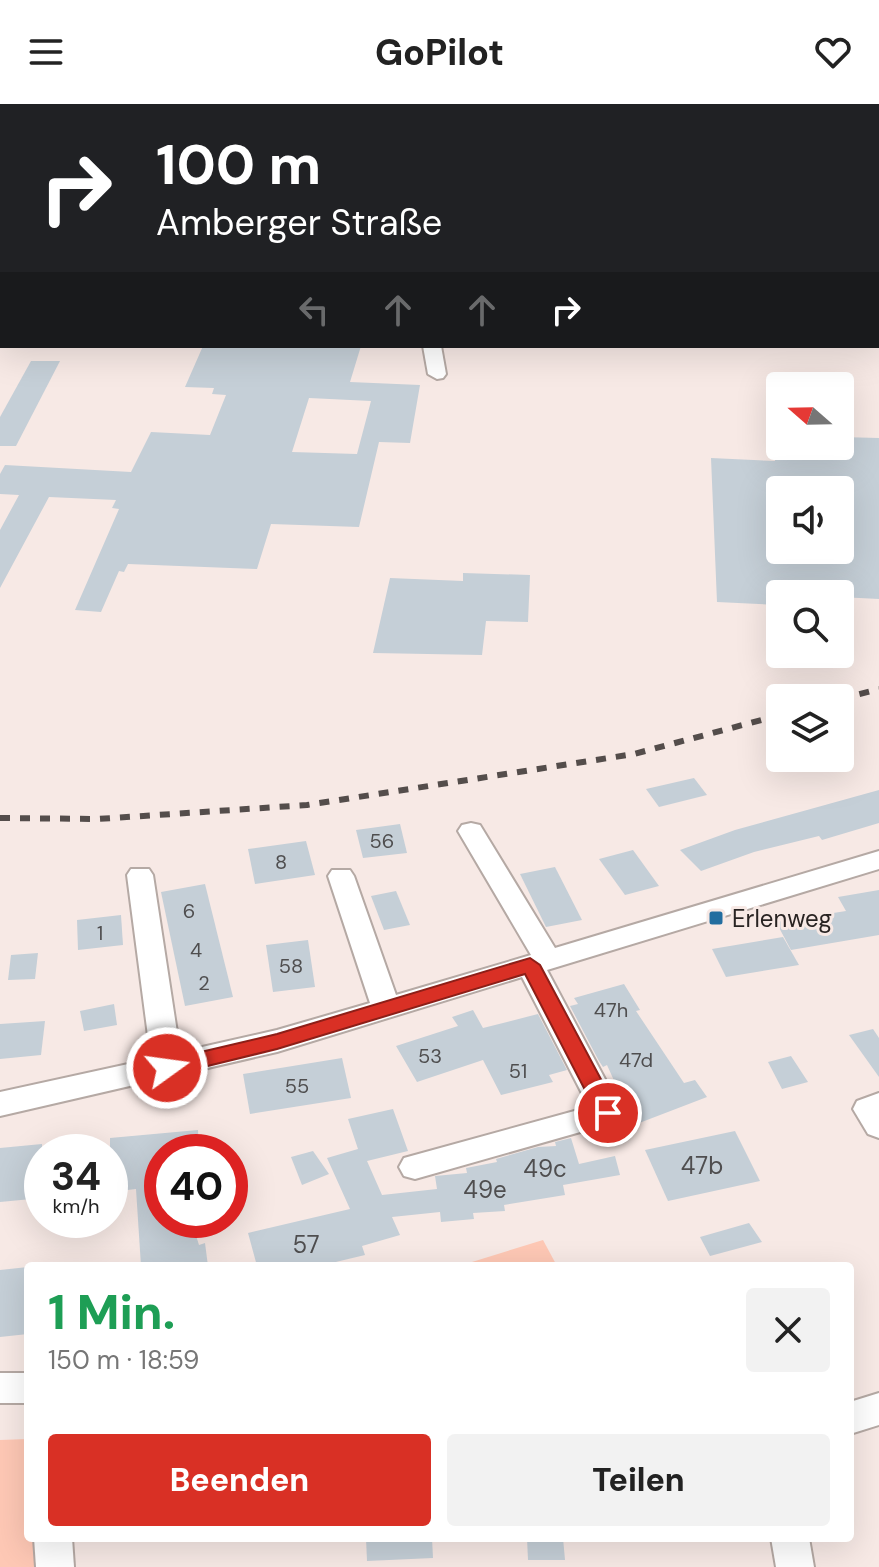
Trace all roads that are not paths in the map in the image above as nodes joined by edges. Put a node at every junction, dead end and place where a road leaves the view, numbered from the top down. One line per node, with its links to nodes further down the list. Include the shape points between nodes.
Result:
1 (432, 348): 2 (street)
2 (437, 374)
3 (471, 831): 7 (street)
4 (879, 860): 7 (street)
5 (140, 875): 9 (street)
6 (341, 876): 8 (street)
7 (539, 962): 8 (street); 11 (street, via 608,1113)
8 (386, 1008): 9 (street)
9 (167, 1068): 10 (street)
10 (0, 1104)
11 (415, 1167)
12 (0, 1388): 13 (street)
13 (24, 1388)
14 (879, 1409): 15 (street)
15 (854, 1417)
16 (53, 1542): 18 (street)
17 (791, 1542): 19 (street)
18 (55, 1567)
19 (795, 1567)

